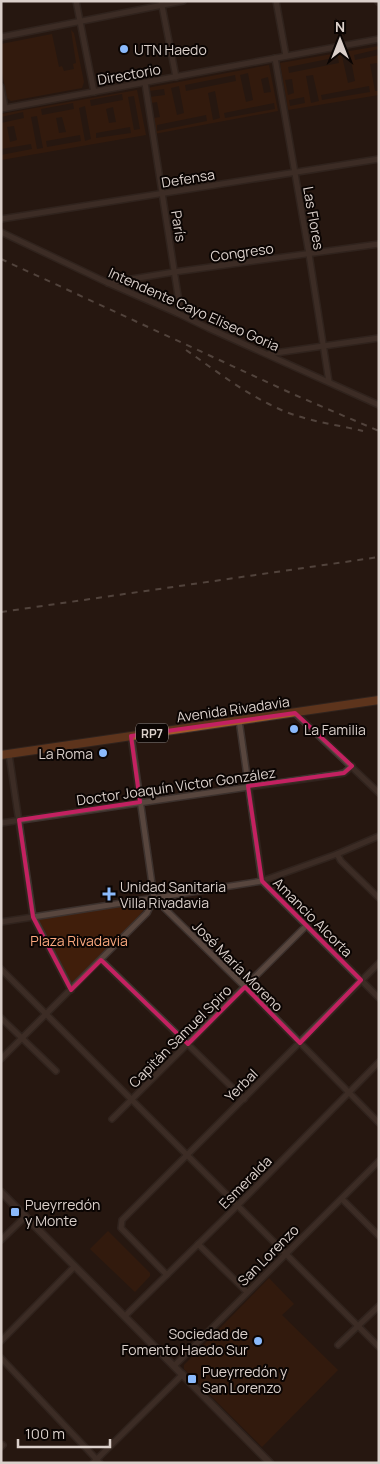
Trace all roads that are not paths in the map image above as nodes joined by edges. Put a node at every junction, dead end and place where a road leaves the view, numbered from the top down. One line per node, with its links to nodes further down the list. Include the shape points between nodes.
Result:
1 (76, 1): 5 (street)
2 (183, 1): 4 (street)
3 (276, 1): 8 (street)
4 (162, 3): 5 (street); 10 (street)
5 (80, 21): 6 (street); 13 (street)
6 (1, 37)
7 (379, 39): 8 (street, Directorio)
8 (286, 56): 9 (street, Directorio)
9 (275, 58): 10 (street, Directorio); 16 (street, Las Flores)
10 (176, 77): 11 (street, Directorio)
11 (145, 83): 13 (street, Directorio); 17 (street, París)
12 (1, 87): 14 (street)
13 (94, 92): 14 (street, Directorio)
14 (3, 109)
15 (379, 159): 16 (street, Defensa)
16 (295, 172): 17 (street, Defensa); 21 (street, Las Flores)
17 (162, 194): 18 (street, Defensa); 22 (street, París)
18 (1, 219)
19 (1, 232): 23 (street, Intendente Cayo Eliseo Goria)
20 (379, 244): 21 (street, Congreso)
21 (309, 254): 22 (street, Congreso); 26 (street, Las Flores)
22 (174, 272): 23 (street, Congreso); 24 (street, París, via 179,302)
23 (108, 283): 24 (street, Intendente Cayo Eliseo Goria)
24 (177, 313): 27 (street, Intendente Cayo Eliseo Goria)
25 (379, 338): 26 (street)
26 (323, 347): 27 (street); 28 (street, Las Flores)
27 (268, 354): 28 (street, Intendente Cayo Eliseo Goria)
28 (329, 382): 29 (street, Intendente Cayo Eliseo Goria)
29 (379, 405)
30 (379, 700): 31 (main road, Avenida Rivadavia / RP7)
31 (295, 712): 32 (main road, Avenida Rivadavia / RP7); 35 (street)
32 (239, 720): 33 (main road, Avenida Rivadavia / RP7); 36 (street, Amancio Alcorta)
33 (131, 736): 34 (main road, Avenida Rivadavia / RP7); 38 (street)
34 (5, 754): 39 (street)
35 (352, 766): 36 (street, Doctor Joaquín Victor González, via 339,774); 37 (street)
36 (248, 786): 38 (street, Doctor Joaquín Victor González); 43 (street, Amancio Alcorta)
37 (379, 792)
38 (140, 802): 39 (street, Doctor Joaquín Victor González); 44 (street)
39 (19, 820): 40 (street, Doctor Joaquín Victor González); 46 (street)
40 (1, 823)
41 (379, 836): 42 (street)
42 (337, 854): 43 (street); 45 (street)
43 (262, 881): 44 (street); 48 (street, Amancio Alcorta)
44 (154, 898): 46 (street); 49 (street, via 147,913); 53 (street, José María Moreno)
45 (379, 898)
46 (33, 917): 47 (street); 54 (street)
47 (1, 922)
48 (306, 926): 52 (street, Amancio Alcorta); 53 (street, Capitán Samuel Spiro)
49 (101, 960): 54 (street); 59 (street)
50 (379, 963): 52 (street, Yerbal)
51 (1, 969): 56 (street)
52 (361, 980): 55 (street, Amancio Alcorta); 60 (street, Yerbal)
53 (245, 987): 59 (street, Capitán Samuel Spiro); 60 (street, José María Moreno)
54 (71, 990): 56 (street)
55 (379, 998)
56 (47, 1014): 58 (street); 65 (street)
57 (1, 1018): 58 (street)
58 (22, 1038): 61 (street); 63 (street)
59 (188, 1044): 65 (street, Capitán Samuel Spiro); 66 (street)
60 (300, 1044): 64 (street, José María Moreno); 66 (street, Yerbal)
61 (1, 1059)
62 (379, 1062): 64 (street, Esmeralda)
63 (56, 1071)
64 (349, 1092): 68 (street, José María Moreno); 73 (street, Esmeralda)
65 (132, 1099): 67 (street, Capitán Samuel Spiro); 69 (street)
66 (244, 1099): 69 (street, Yerbal)
67 (112, 1119)
68 (379, 1123)
69 (187, 1155): 73 (street); 80 (street, Yerbal, via 120,1224)
70 (379, 1161): 72 (street, San Lorenzo)
71 (1, 1192): 74 (street)
72 (342, 1199): 75 (street); 78 (street, San Lorenzo)
73 (238, 1205): 77 (street, Esmeralda); 78 (street)
74 (26, 1216): 76 (street); 79 (street)
75 (379, 1236)
76 (1, 1240)
77 (198, 1244): 80 (street, Esmeralda); 81 (street)
78 (286, 1253): 81 (street, San Lorenzo); 84 (street)
79 (75, 1266): 83 (street); 85 (street)
80 (166, 1275): 83 (street, Esmeralda)
81 (247, 1292): 89 (street, San Lorenzo)
82 (379, 1306): 84 (street)
83 (125, 1316): 89 (street)
84 (358, 1326): 86 (street); 87 (street)
85 (1, 1341)
86 (338, 1346)
87 (379, 1347)
88 (1, 1358): 91 (street)
89 (174, 1366): 90 (street)
90 (182, 1374): 91 (street); 92 (street)
91 (97, 1462)
92 (270, 1463)

